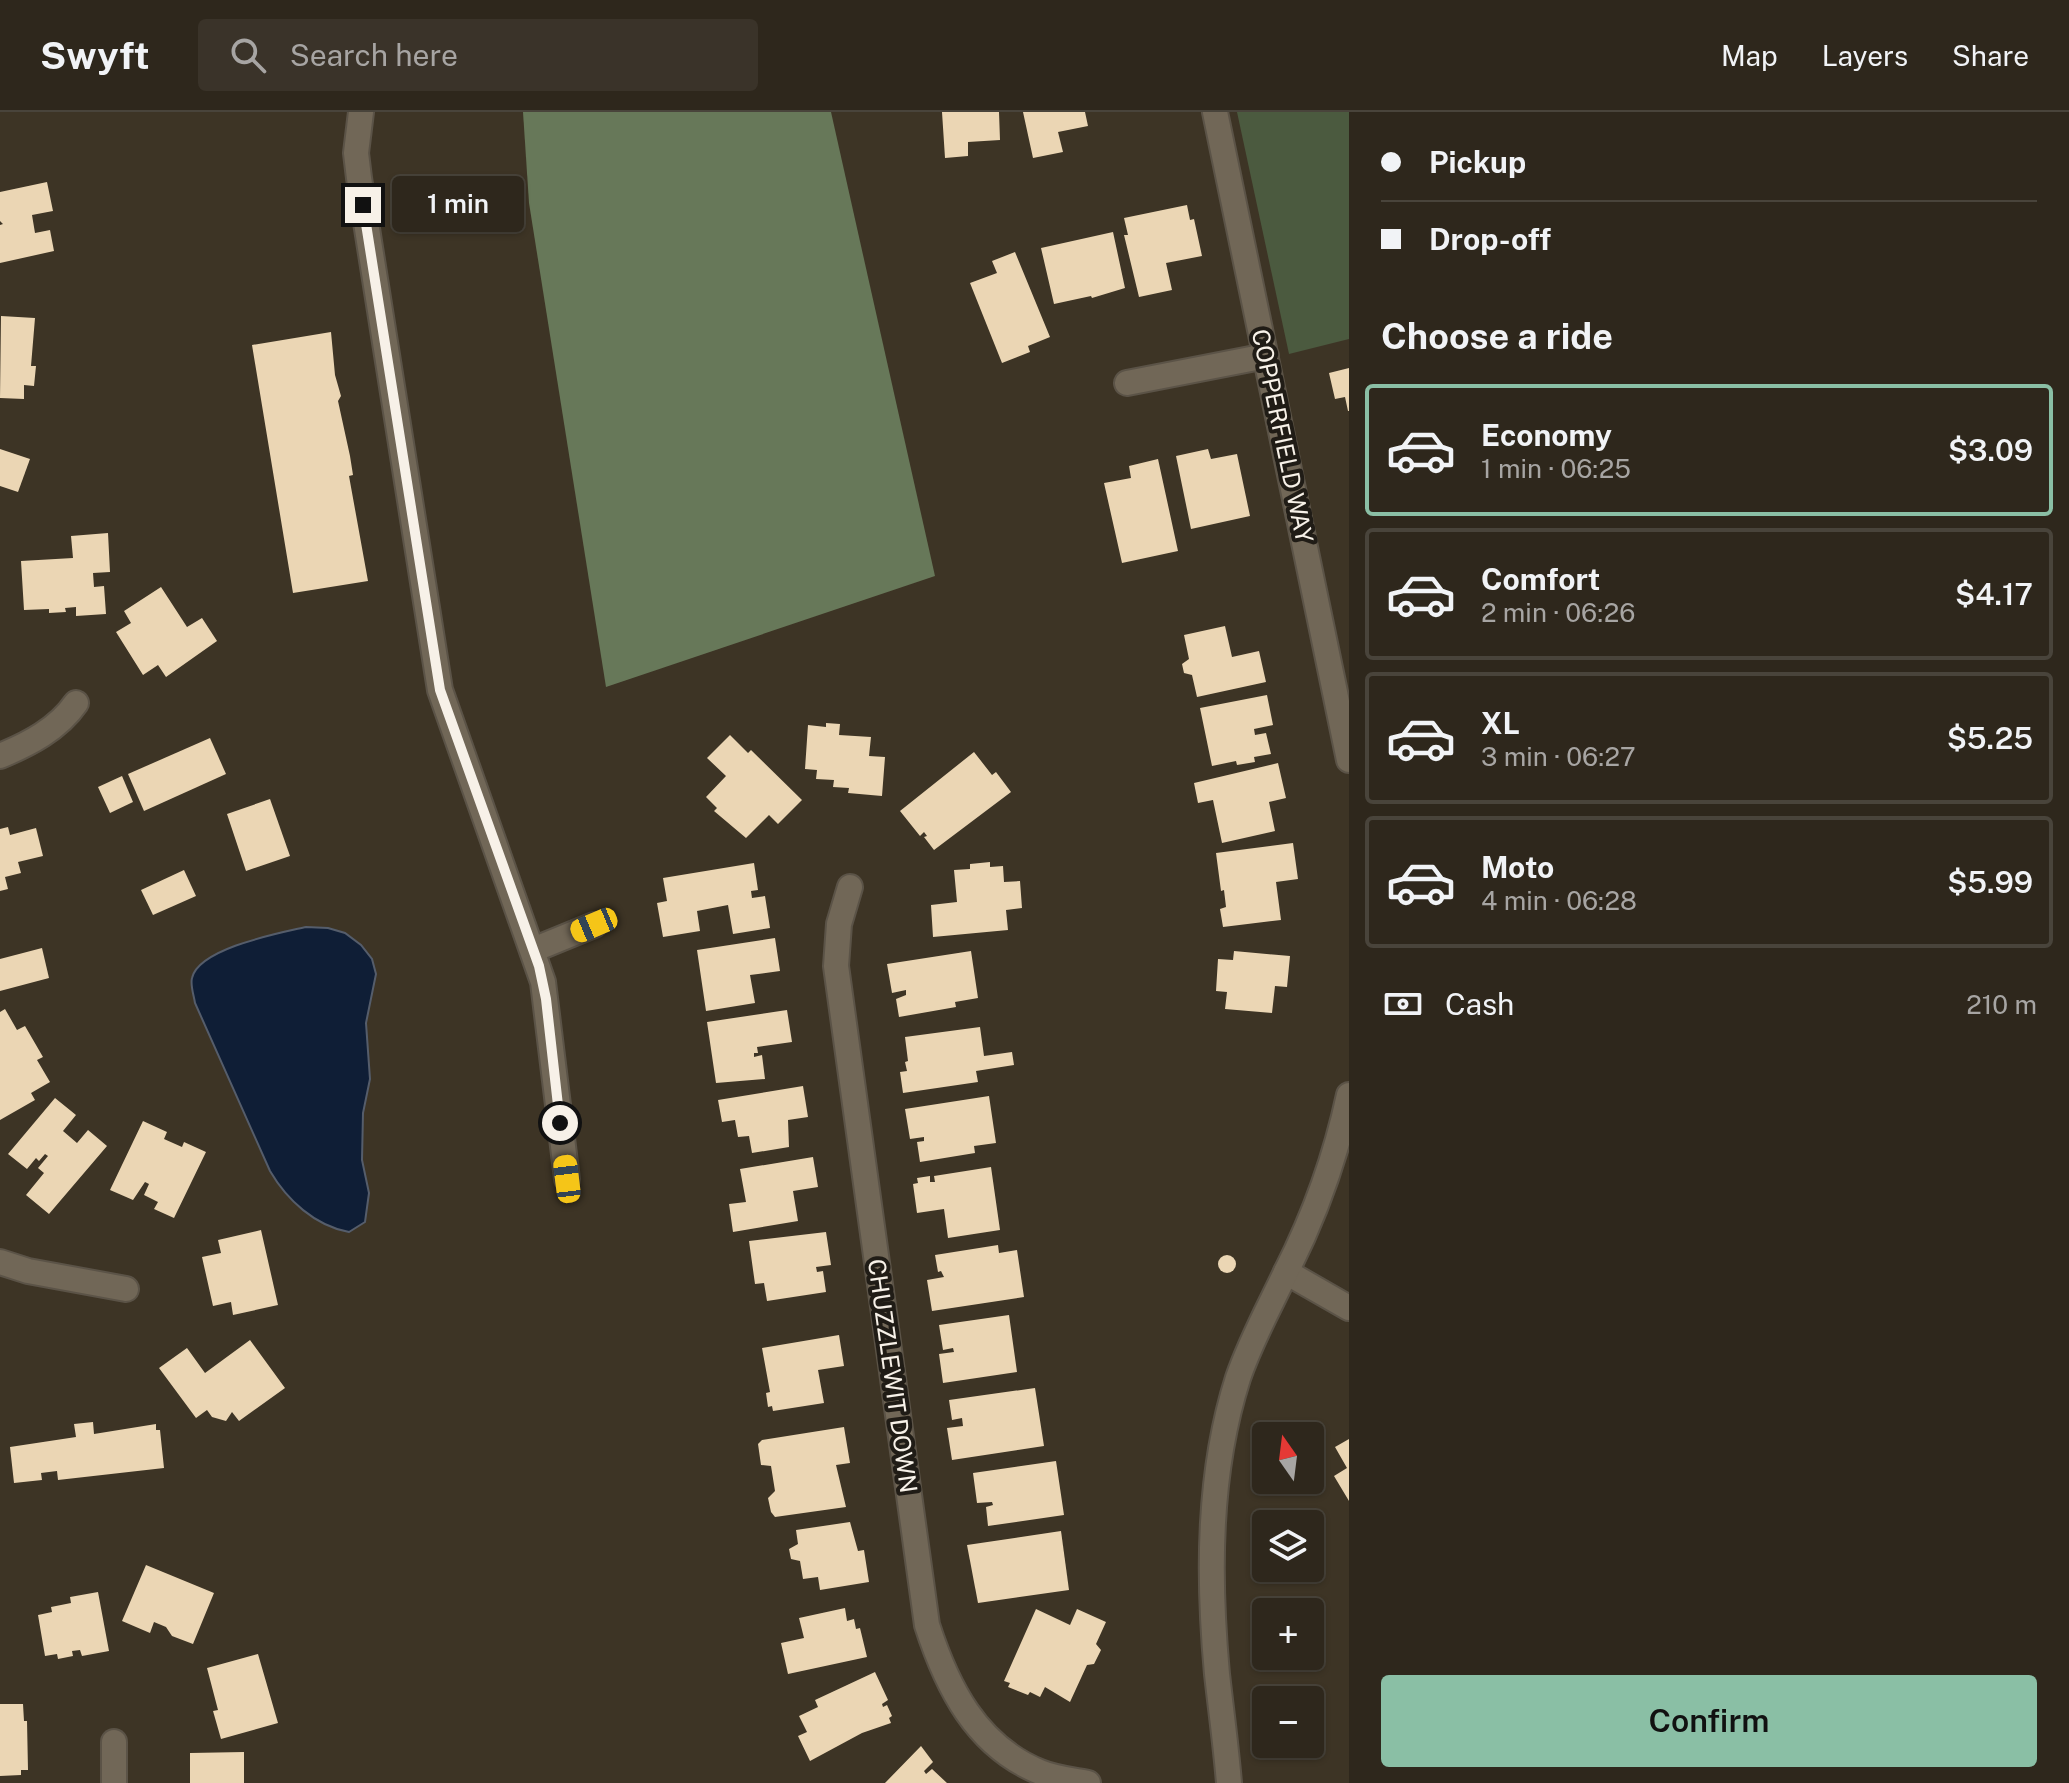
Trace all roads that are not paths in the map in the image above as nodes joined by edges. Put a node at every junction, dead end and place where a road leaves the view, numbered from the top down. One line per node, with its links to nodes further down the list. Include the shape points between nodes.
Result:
1 (361, 112): 10 (street, via 359,178 440,690)
2 (1215, 112): 3 (street, COPPERFIELD WAY)
3 (1266, 356): 4 (street); 7 (street, COPPERFIELD WAY)
4 (1127, 383)
5 (76, 703): 6 (street, via 39,738)
6 (0, 756)
7 (1349, 760)
8 (850, 887): 19 (street, CHUZZLEWIT DOWN, via 839,924 836,966 927,1625 964,1712 986,1736 1013,1759 1043,1774)
9 (594, 925): 10 (street)
10 (533, 950): 12 (street, via 545,990)
11 (1349, 1095): 14 (street, via 1316,1206)
12 (567, 1179)
13 (0, 1262): 15 (street)
14 (1286, 1272): 16 (street); 20 (street, via 1259,1322 1238,1380 1222,1446 1212,1527 1212,1600)
15 (126, 1289)
16 (1349, 1308)
17 (114, 1742): 18 (street)
18 (114, 1783)
19 (1088, 1783)
20 (1229, 1783)

